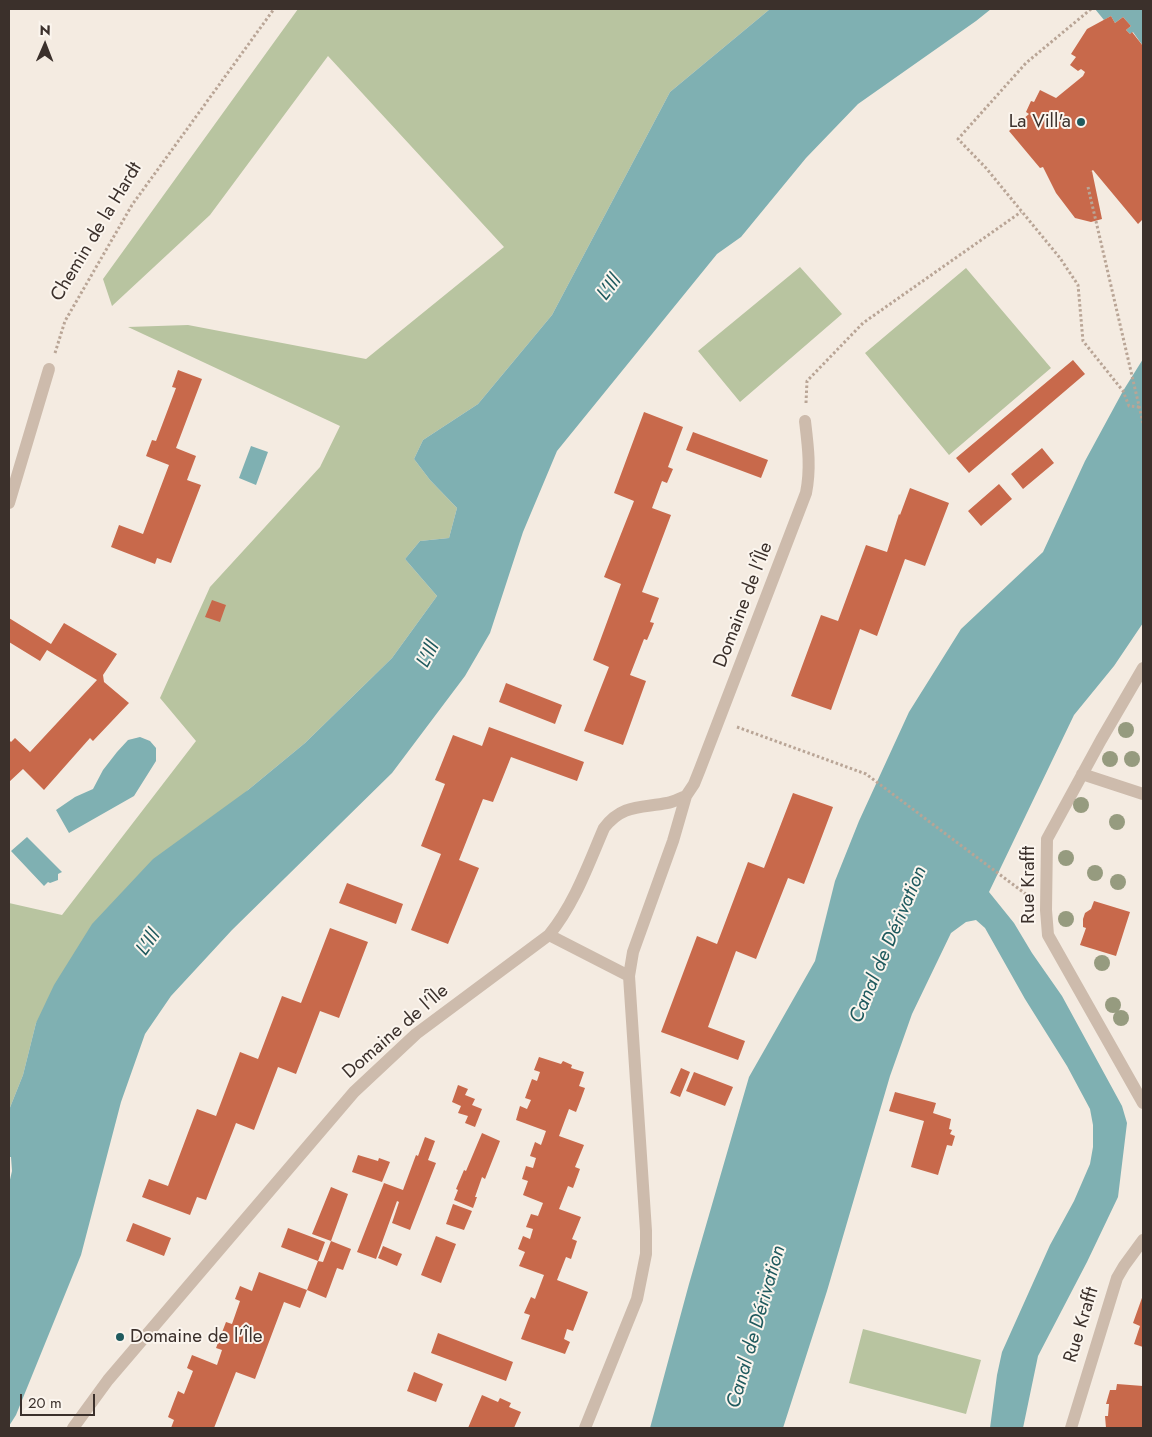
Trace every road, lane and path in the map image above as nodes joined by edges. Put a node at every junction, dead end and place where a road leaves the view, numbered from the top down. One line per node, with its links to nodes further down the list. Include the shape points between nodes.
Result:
1 (274, 9): 5 (path, Chemin de la Hardt, via 132,205 66,321)
2 (1091, 9): 4 (path, via 1026,63 958,139)
3 (1088, 187): 6 (path)
4 (1022, 212): 6 (path, via 1078,284 1083,341 1123,391 1129,406); 7 (path, via 863,323 807,381)
5 (49, 369): 9 (street)
6 (1139, 407): 8 (path)
7 (804, 421): 11 (street, Domaine de l'Île, via 810,459 806,493)
8 (1143, 423)
9 (9, 503)
10 (1143, 668): 12 (street, Rue Krafft)
11 (720, 720): 14 (street, Domaine de l'Île); 15 (path, via 866,774)
12 (1082, 774): 13 (street); 18 (street, Rue Krafft, via 1047,839 1048,935)
13 (1143, 794)
14 (686, 796): 16 (street, Domaine de l'Île, via 670,802 637,806 610,818 576,894); 17 (street, Domaine de l'Île, via 633,952)
15 (1031, 899)
16 (549, 934): 17 (street); 20 (street, Domaine de l'Île, via 416,1034 354,1092 108,1380)
17 (629, 976): 21 (street, Domaine de l'Île, via 646,1254 637,1299)
18 (1143, 1103)
19 (1143, 1240): 22 (street, Rue Krafft, via 1117,1278)
20 (73, 1428)
21 (585, 1428)
22 (1071, 1428)

